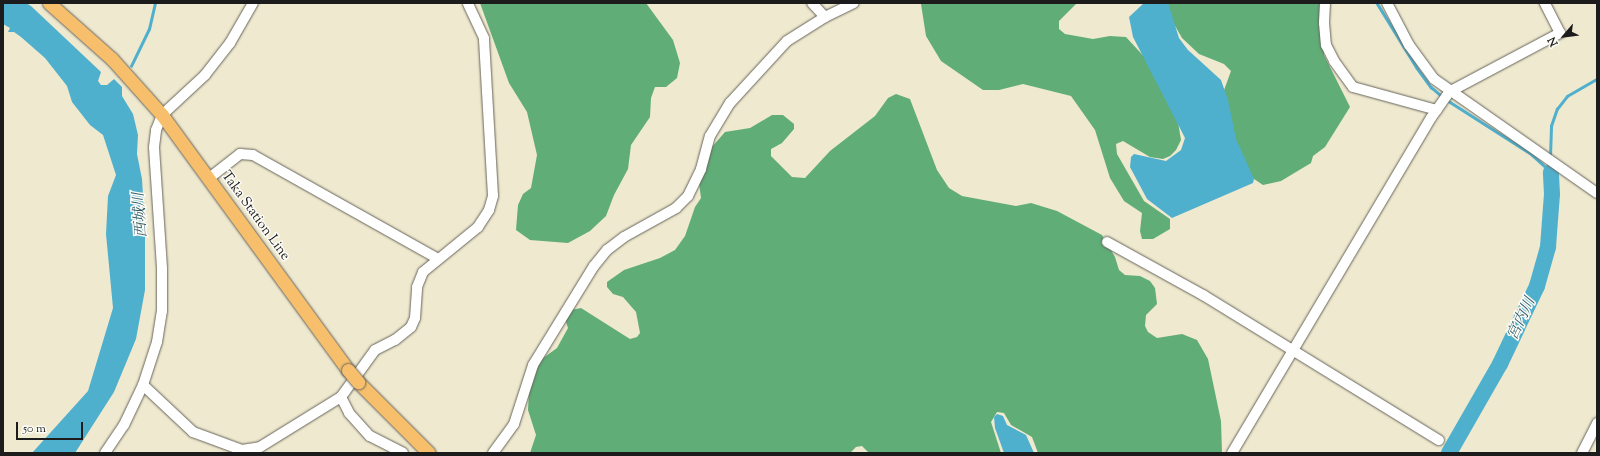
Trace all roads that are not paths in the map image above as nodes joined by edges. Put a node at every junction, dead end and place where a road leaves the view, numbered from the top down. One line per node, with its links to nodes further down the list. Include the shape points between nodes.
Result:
1 (49, 3): 12 (main road, Taka Station Line, via 112,59)
2 (253, 3): 12 (street, via 230,43 205,75)
3 (468, 3): 16 (street, via 484,38 493,196 489,210 478,227)
4 (812, 3): 9 (street)
5 (854, 3): 9 (street)
6 (1325, 3): 11 (street, via 1326,45 1353,87)
7 (1387, 3): 10 (street, via 1422,65)
8 (1545, 3): 10 (street, via 1560,33)
9 (825, 17): 25 (street, via 787,41 730,103 710,136 701,169 688,196 676,208 624,237 607,250 594,266 533,365 514,424)
10 (1449, 92): 11 (street); 14 (street)
11 (1437, 110): 17 (street)
12 (162, 115): 13 (main road, Taka Station Line); 18 (street, via 154,147 162,268 162,311 157,342)
13 (208, 179): 16 (street, via 240,154 253,155); 24 (main road, Taka Station Line, bridge, via 348,370)
14 (1597, 193)
15 (1107, 242): 17 (street, via 1203,295)
16 (438, 259): 19 (street, via 423,272 417,287 415,318 411,327 395,340 375,350)
17 (1293, 350): 21 (street); 26 (street)
18 (143, 385): 19 (street, via 193,432 242,450 260,447 274,440); 22 (street, via 124,425)
19 (341, 396): 23 (street, via 349,413 370,436)
20 (1597, 422): 27 (street)
21 (1439, 440)
22 (105, 453)
23 (403, 453)
24 (429, 453)
25 (493, 453)
26 (1232, 453)
27 (1582, 453)

